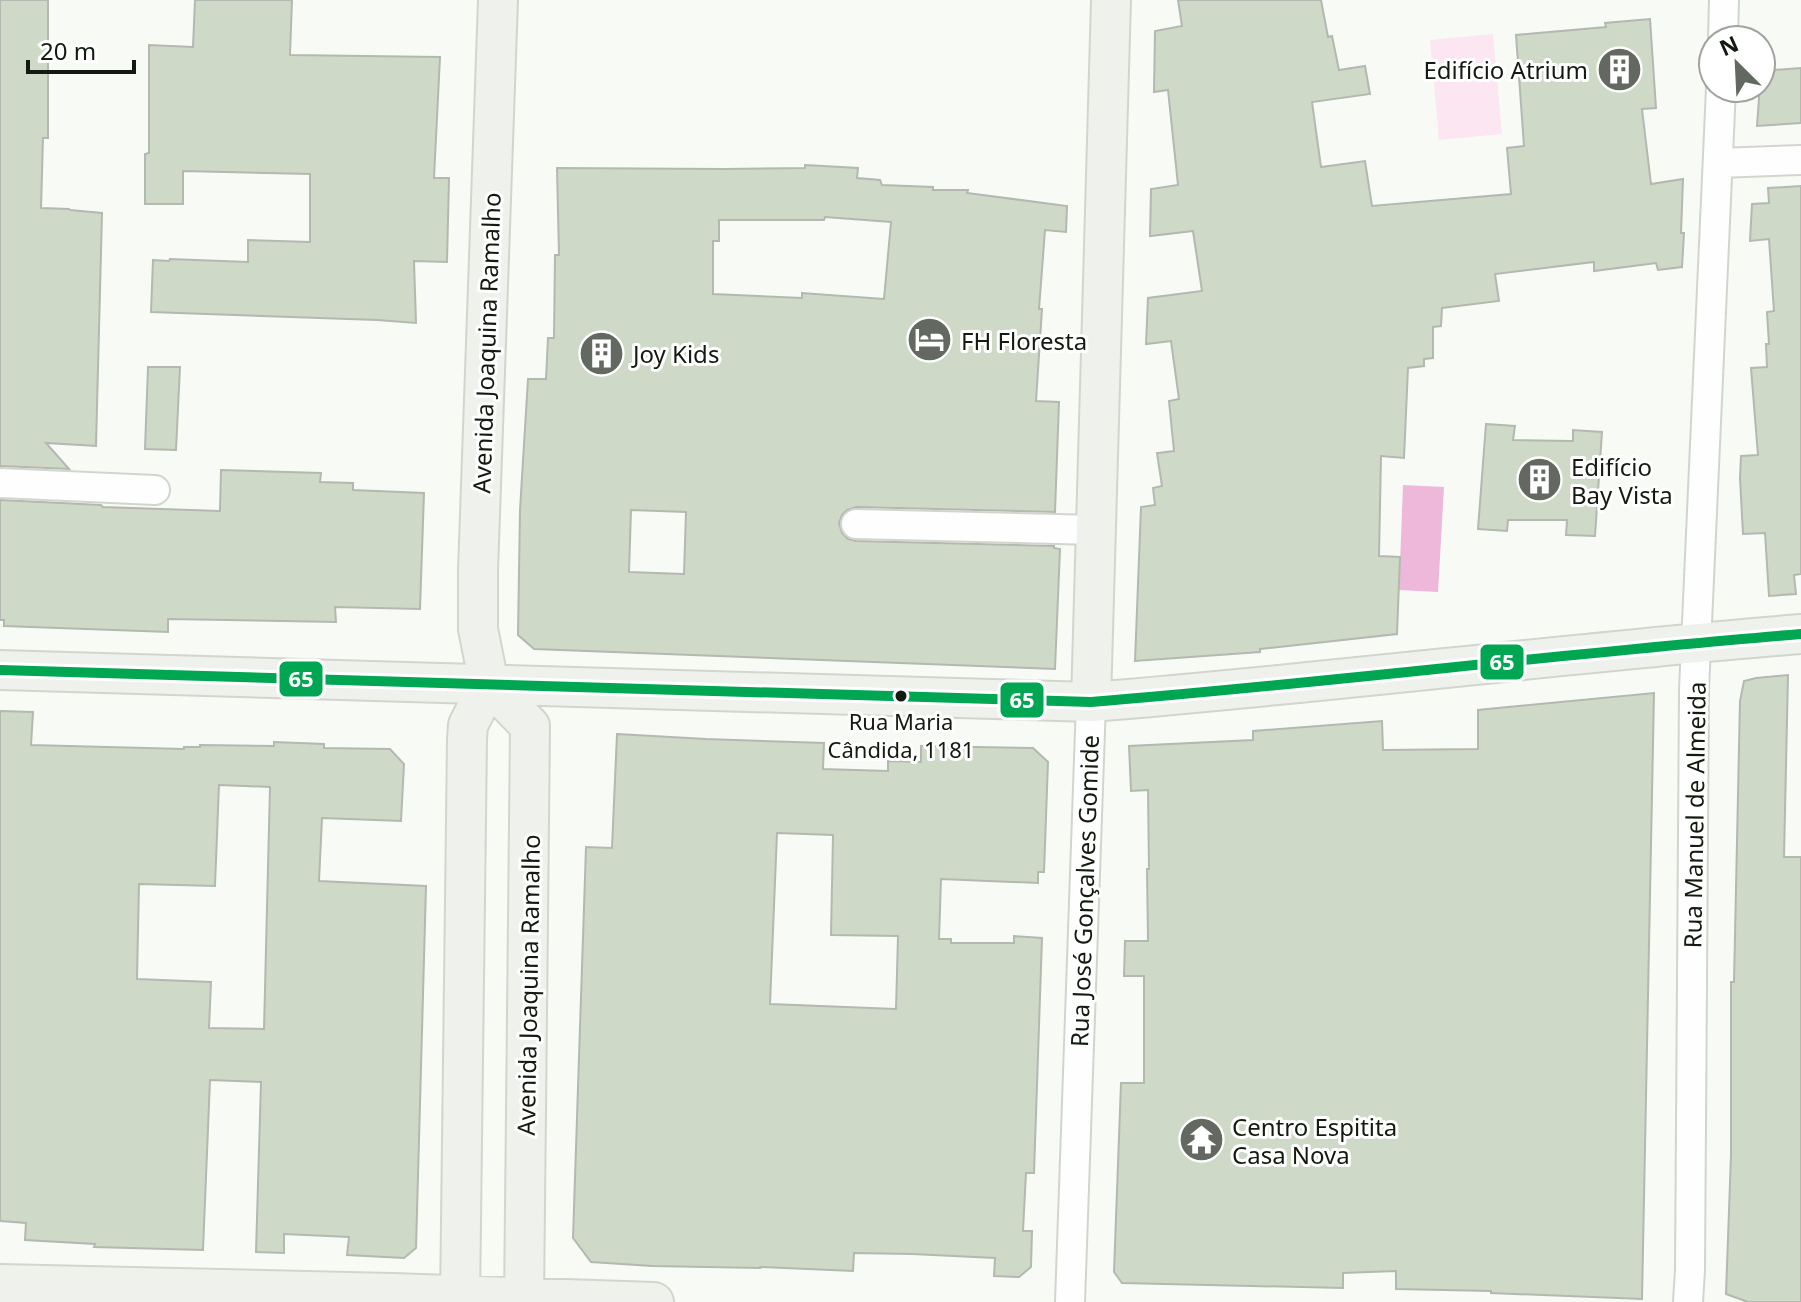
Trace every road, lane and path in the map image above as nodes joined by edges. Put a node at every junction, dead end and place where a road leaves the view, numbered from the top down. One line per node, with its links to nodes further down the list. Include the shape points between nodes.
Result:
1 (498, 0): 15 (main road, Avenida Joaquina Ramalho, via 478,571 478,629)
2 (1111, 0): 11 (main road, Rua José Gonçalves Gomide)
3 (1724, 0): 4 (street)
4 (1723, 24)
5 (1720, 104): 7 (street, Rua Manuel de Almeida)
6 (1801, 160): 7 (street)
7 (1718, 163): 13 (street, Rua Manuel de Almeida)
8 (0, 483): 9 (street)
9 (155, 490)
10 (856, 524): 11 (street)
11 (1097, 530): 16 (main road, Rua José Gonçalves Gomide)
12 (1801, 634): 13 (main road)
13 (1696, 642): 16 (main road); 22 (street, Rua Manuel de Almeida)
14 (0, 670): 15 (main road)
15 (489, 684): 16 (main road); 18 (main road, via 468,725); 19 (main road, Avenida Joaquina Ramalho, via 530,726)
16 (1091, 702): 21 (street, Rua José Gonçalves Gomide)
17 (0, 1284): 18 (main road)
18 (460, 1298): 19 (main road)
19 (524, 1300): 20 (main road)
20 (654, 1302)
21 (1070, 1302)
22 (1688, 1302)

